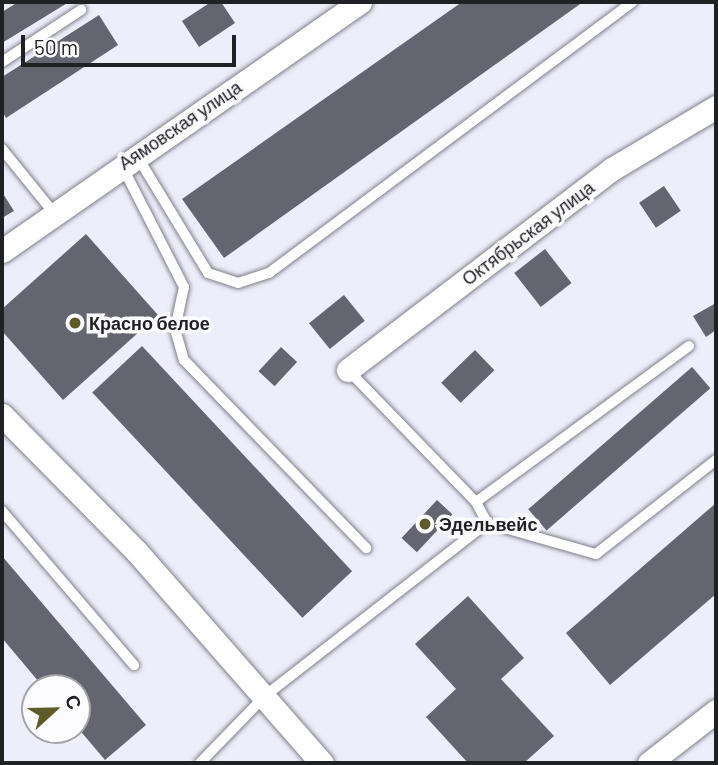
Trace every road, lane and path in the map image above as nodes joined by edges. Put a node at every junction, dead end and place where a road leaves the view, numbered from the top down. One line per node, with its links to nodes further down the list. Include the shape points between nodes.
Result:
1 (360, 2): 7 (street, Аямовская улица)
2 (632, 2): 7 (lane, via 269,273 238,283 208,273)
3 (81, 10): 4 (lane)
4 (2, 62)
5 (716, 107): 11 (street, Октябрьская улица, via 612,169)
6 (2, 149): 8 (lane)
7 (129, 161): 8 (street, Аямовская улица); 17 (lane, via 184,287 175,329 184,360)
8 (53, 212): 9 (street, Аямовская улица)
9 (2, 251)
10 (689, 346): 14 (lane)
11 (348, 370): 14 (lane)
12 (2, 415): 19 (street, via 137,552)
13 (716, 460): 16 (lane, via 596,554)
14 (476, 502): 16 (lane)
15 (2, 511): 18 (lane)
16 (487, 523): 19 (lane)
17 (366, 548)
18 (134, 665)
19 (266, 695): 21 (lane); 22 (street)
20 (714, 716): 23 (street)
21 (200, 763)
22 (322, 763)
23 (649, 763)

